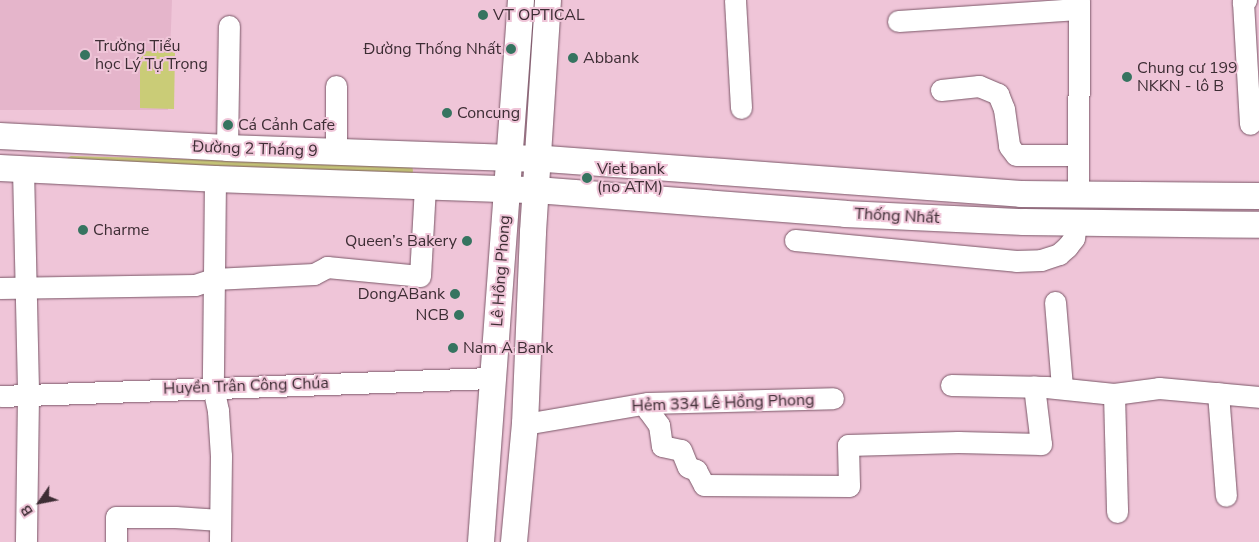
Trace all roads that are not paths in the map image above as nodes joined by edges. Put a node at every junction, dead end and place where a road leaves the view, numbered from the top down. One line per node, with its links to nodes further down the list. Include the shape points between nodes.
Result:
1 (521, 0): 16 (main road, Lê Hồng Phong)
2 (548, 0): 17 (main road, Lê Hồng Phong)
3 (735, 0): 10 (street)
4 (1246, 0): 11 (street, via 1242,2)
5 (1079, 4): 6 (street); 15 (street)
6 (898, 21)
7 (229, 26): 13 (street)
8 (336, 86): 14 (street)
9 (941, 90): 15 (street, via 979,86 998,94 1004,109 1009,146 1016,155)
10 (740, 108)
11 (1250, 124)
12 (12, 136): 13 (main road, Đường 2 Tháng 9); 18 (main road)
13 (227, 148): 14 (main road, Đường 2 Tháng 9)
14 (336, 152): 16 (main road, Đường 2 Tháng 9)
15 (1078, 155): 24 (street)
16 (509, 158): 17 (main road, Đường 2 Tháng 9); 22 (main road, Lê Hồng Phong)
17 (538, 159): 20 (main road, Thống Nhất); 23 (main road, Lê Hồng Phong)
18 (12, 169): 19 (main road, Đường 2 Tháng 9); 31 (street)
19 (215, 179): 21 (main road, Đường 2 Tháng 9); 30 (street)
20 (845, 181): 24 (main road, Thống Nhất); 26 (main road)
21 (425, 186): 22 (main road, Đường 2 Tháng 9); 30 (street, via 420,276 327,267 314,274)
22 (507, 189): 23 (main road, Thống Nhất); 34 (main road, Lê Hồng Phong)
23 (536, 190): 26 (main road, Thống Nhất); 46 (main road, Lê Hồng Phong)
24 (1078, 195): 25 (main road, Thống Nhất)
25 (1259, 196)
26 (845, 214): 27 (main road, Thống Nhất)
27 (1076, 223): 28 (main road, Thống Nhất); 29 (street, via 1074,238 1067,247 1059,254 1041,260 1016,261)
28 (1259, 225)
29 (795, 240)
30 (214, 279): 31 (street, via 195,285); 37 (street)
31 (24, 286): 32 (street); 42 (street)
32 (0, 288)
33 (1055, 302): 38 (street)
34 (493, 378): 37 (street, Huyền Trân Công Chúa); 53 (main road, Lê Hồng Phong)
35 (951, 385): 36 (street)
36 (1034, 386): 38 (street); 45 (street, via 1040,444 848,445 849,486 704,485 696,470 688,466 681,450 662,446 659,425 648,410)
37 (213, 387): 42 (street, Huyền Trân Công Chúa); 49 (street, via 219,429)
38 (1062, 388): 40 (street)
39 (1218, 393): 40 (street, via 1158,388); 43 (street); 47 (street)
40 (1114, 394): 48 (street)
41 (0, 396): 42 (street, Huyền Trân Công Chúa)
42 (28, 396): 50 (street)
43 (1259, 397)
44 (833, 398): 45 (street, Hẻm 334 Lê Hồng Phong)
45 (648, 403): 46 (street, Hẻm 334 Lê Hồng Phong)
46 (526, 424): 54 (main road, Lê Hồng Phong)
47 (1226, 496)
48 (1117, 512)
49 (220, 520): 51 (street, via 175,516 116,517); 52 (street)
50 (26, 542)
51 (116, 542)
52 (220, 542)
53 (481, 542)
54 (514, 542)

